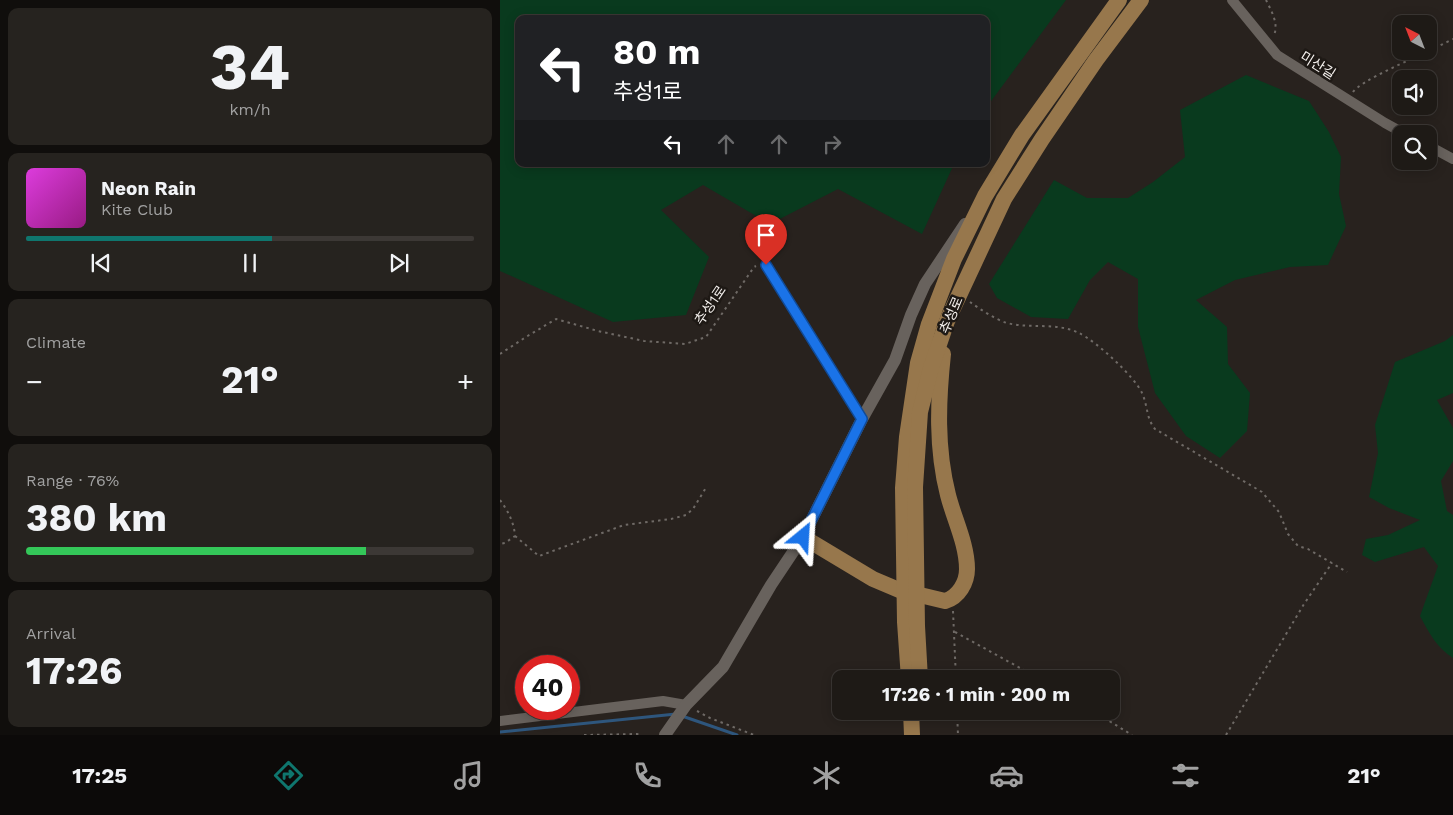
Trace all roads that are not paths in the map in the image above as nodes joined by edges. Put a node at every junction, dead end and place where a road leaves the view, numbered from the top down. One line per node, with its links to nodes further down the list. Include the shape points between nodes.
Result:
1 (1147, 0): 4 (main road, 추성로)
2 (1232, 0): 5 (street, 미산길, via 1277,55)
3 (1117, 3): 8 (main road, 추성로, via 1022,135)
4 (1138, 5): 10 (main road, 추성로, via 1096,60 1004,199)
5 (1392, 126)
6 (1437, 150): 7 (street)
7 (1453, 158)
8 (985, 196): 11 (street, via 926,284 895,360); 13 (main road, 추성로, via 954,259 918,363 903,488)
9 (766, 265): 11 (street)
10 (947, 321): 12 (main road, via 939,392 939,454 965,556 965,583 957,594 945,601 899,590 873,580); 13 (main road, 추성로, via 920,412)
11 (862, 419): 12 (street)
12 (803, 537): 17 (street, via 723,667)
13 (910, 560): 14 (main road, 추성로)
14 (911, 624): 15 (main road, 추성로); 16 (main road, 추성로)
15 (909, 670)
16 (919, 670)
17 (684, 708): 20 (street, via 663,701); 21 (street)
18 (911, 720): 22 (main road)
19 (923, 720): 23 (main road)
20 (500, 721)
21 (667, 732)
22 (912, 735)
23 (924, 735)

